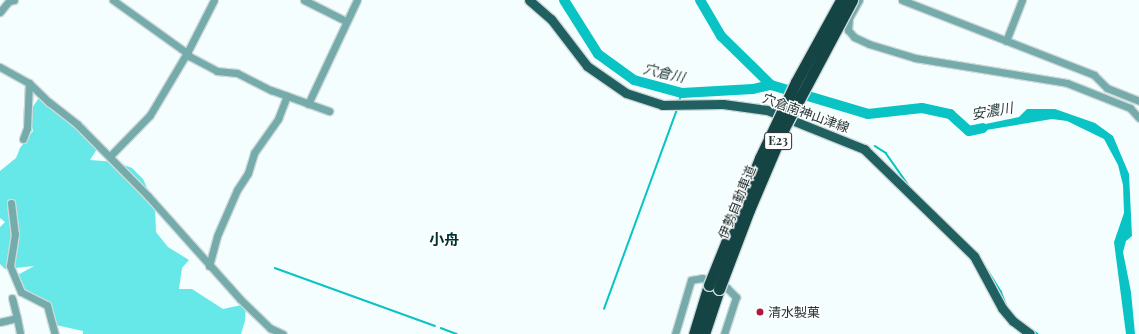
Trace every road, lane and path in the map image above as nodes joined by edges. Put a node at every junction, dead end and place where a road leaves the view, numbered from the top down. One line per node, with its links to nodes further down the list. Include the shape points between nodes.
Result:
1 (14, 0): 12 (street, via 9,1)
2 (114, 0): 15 (street)
3 (214, 0): 15 (street)
4 (304, 0): 13 (street)
5 (357, 0): 13 (street)
6 (529, 0): 40 (main road, 穴倉南神山津線, via 551,19 580,59 595,74 636,97 666,105 724,104 767,110 864,149 974,256 1002,308 1013,321)
7 (841, 0): 29 (highway, 伊勢自動車道 / E23, bridge, via 796,82 760,158)
8 (852, 0): 29 (highway, 伊勢自動車道 / E23, bridge, via 784,128)
9 (859, 0): 21 (street, via 849,18 848,30 854,37 869,44 928,61 1067,83)
10 (902, 0): 14 (street)
11 (1022, 0): 14 (street)
12 (0, 12)
13 (346, 21): 20 (street)
14 (1006, 41): 19 (street, via 1094,75 1107,88)
15 (187, 52): 18 (street, via 189,56 220,73 238,72); 26 (street, via 150,115)
16 (0, 68): 17 (street)
17 (29, 83): 25 (street, via 27,128); 26 (street)
18 (287, 96): 20 (street); 28 (street, via 278,119 254,153 248,173 237,190 217,236)
19 (1139, 101)
20 (308, 104): 23 (street)
21 (1126, 106): 22 (street); 24 (street, via 1136,112)
22 (1139, 106)
23 (329, 111)
24 (1139, 118)
25 (23, 139)
26 (110, 156): 28 (street)
27 (11, 203): 34 (street, via 15,234 10,266 21,292 47,305)
28 (209, 266): 35 (street, via 265,324)
29 (714, 287): 37 (highway, 伊勢自動車道 / E23); 38 (highway, 伊勢自動車道 / E23)
30 (12, 298): 31 (street)
31 (17, 318): 32 (street); 33 (street)
32 (0, 322)
33 (20, 334)
34 (55, 334)
35 (283, 334)
36 (675, 334): 39 (street, via 691,280 702,278 727,288 736,298)
37 (694, 334)
38 (704, 334)
39 (724, 334)
40 (1030, 334)

